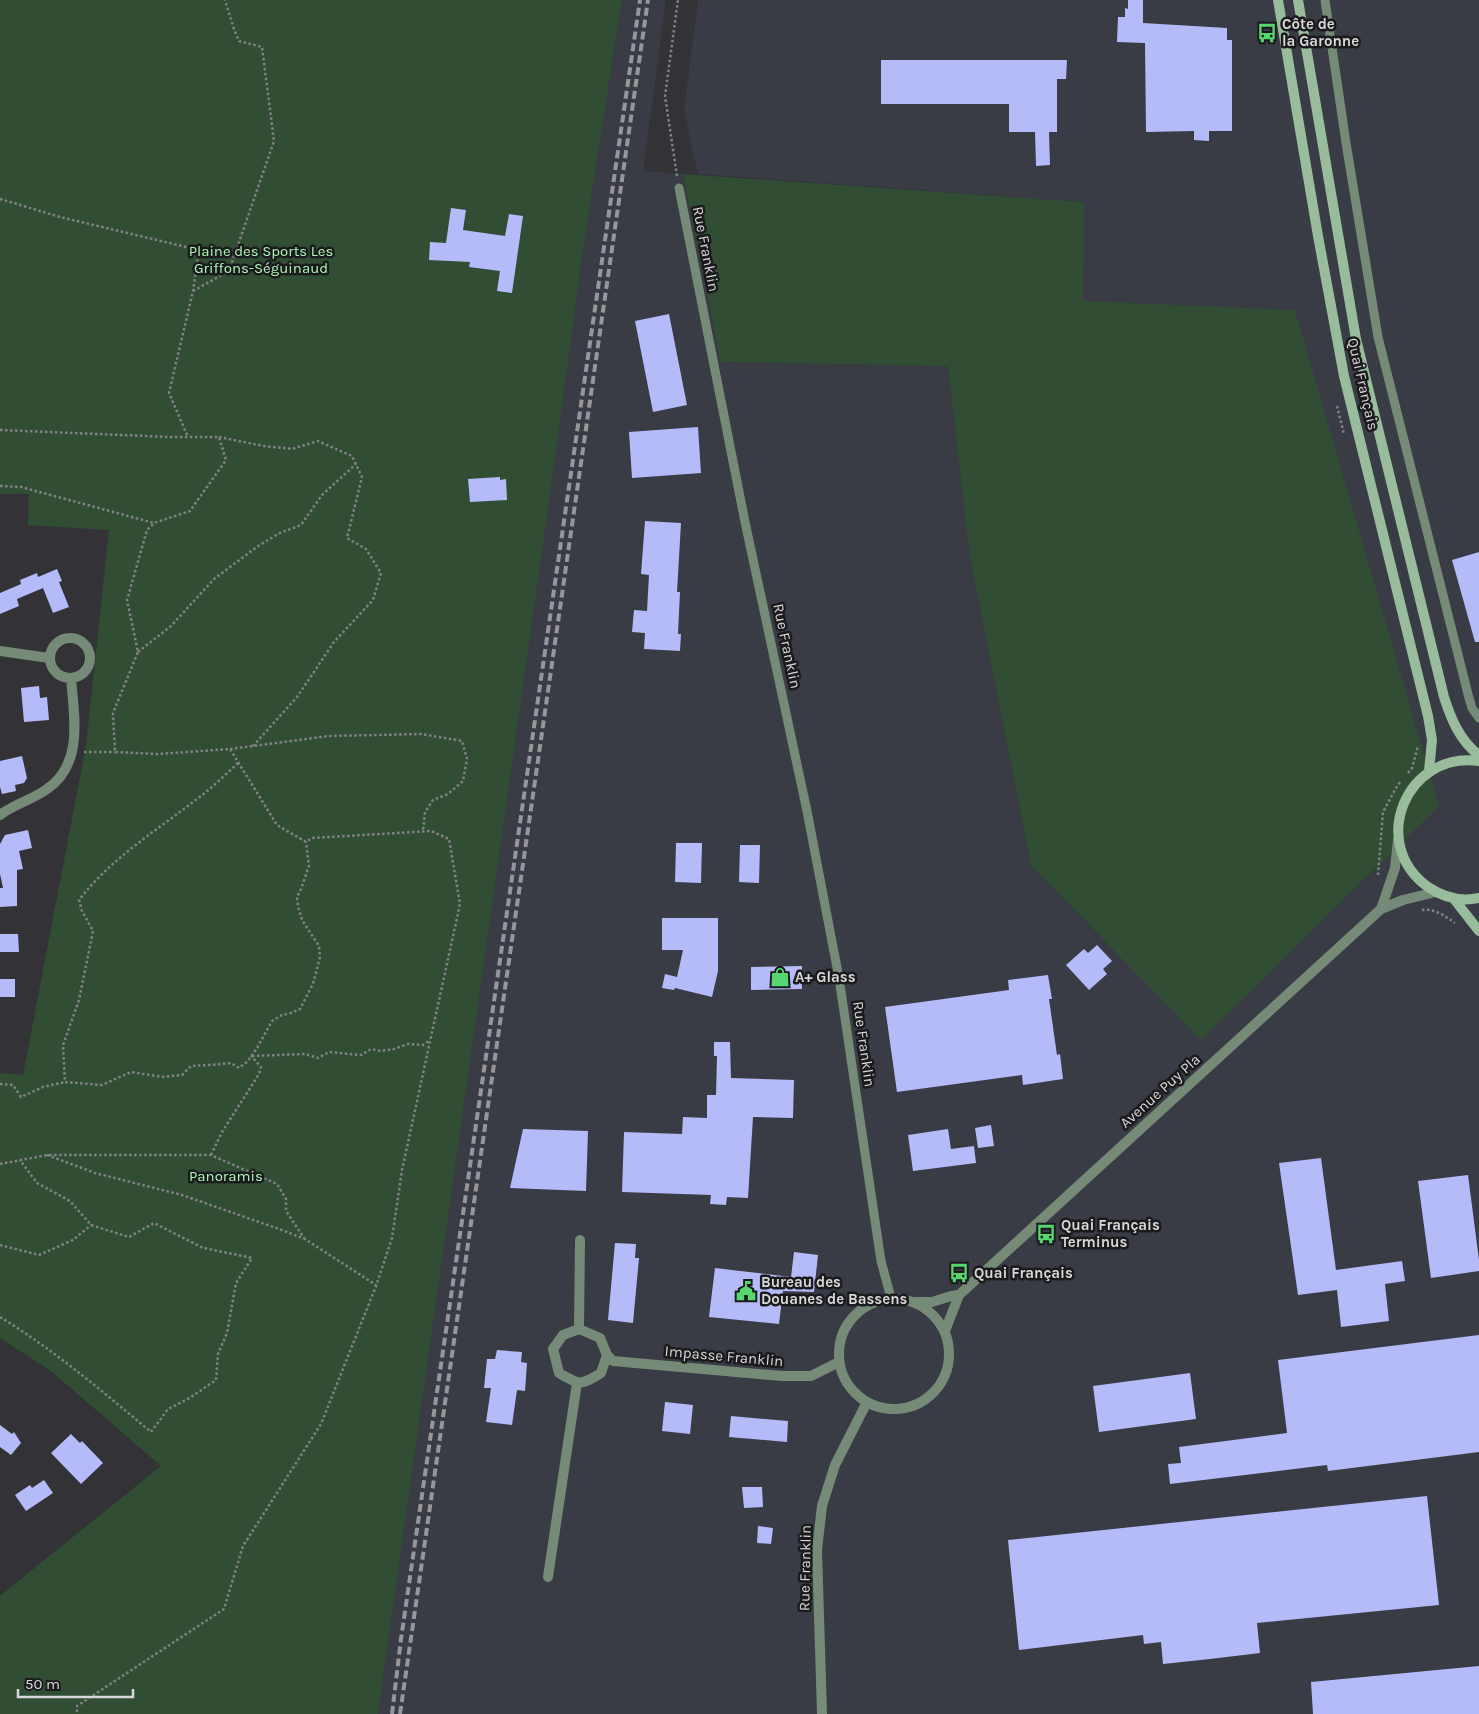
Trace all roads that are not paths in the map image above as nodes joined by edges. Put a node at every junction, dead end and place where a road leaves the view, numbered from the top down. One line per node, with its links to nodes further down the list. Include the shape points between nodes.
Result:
1 (1278, 0): 11 (main road, Quai Français, via 1344,376 1428,716 1432,740)
2 (1298, 0): 9 (main road, Quai Français, via 1370,404 1449,714 1464,740)
3 (1325, 0): 8 (lane, via 1378,337 1472,708)
4 (679, 188): 21 (lane, Rue Franklin, via 839,978 881,1261)
5 (0, 650): 6 (street)
6 (50, 658): 7 (street, via 50,664 58,675); 7 (street, via 59,641 72,638 84,644 90,662 83,673)
7 (71, 678): 12 (street, via 76,732 73,752 64,772 50,788)
8 (1479, 718)
9 (1479, 756)
10 (1479, 761): 11 (main road, via 1448,763)
11 (1429, 771): 13 (main road, via 1414,784 1404,801 1398,820)
12 (0, 815)
13 (1398, 840): 14 (main road, via 1405,862 1418,880); 17 (street, Avenue Puy Pla, via 1395,868)
14 (1436, 892): 16 (main road); 17 (street, Avenue Puy Pla)
15 (1479, 898): 16 (main road)
16 (1454, 899): 18 (main road)
17 (1381, 909): 20 (street, Avenue Puy Pla)
18 (1479, 930)
19 (580, 1240): 23 (street)
20 (959, 1295): 22 (street, Avenue Puy Pla, via 932,1302); 24 (street, Avenue Puy Pla)
21 (890, 1298): 22 (street); 26 (street, via 872,1302 845,1326 839,1344)
22 (916, 1302): 24 (street, via 938,1319)
23 (578, 1329): 25 (street, via 600,1338); 27 (street, via 563,1334 553,1350 559,1373)
24 (945, 1331): 28 (street, via 950,1348 949,1365 932,1395 900,1409 883,1408)
25 (607, 1355): 26 (street, Impasse Franklin, via 613,1361 782,1376 811,1376); 27 (street, via 601,1373 586,1382)
26 (839, 1362): 28 (street, via 844,1378)
27 (577, 1383): 29 (street)
28 (867, 1402): 30 (street, Rue Franklin, via 835,1466 822,1506 817,1550)
29 (548, 1577)
30 (822, 1714)

